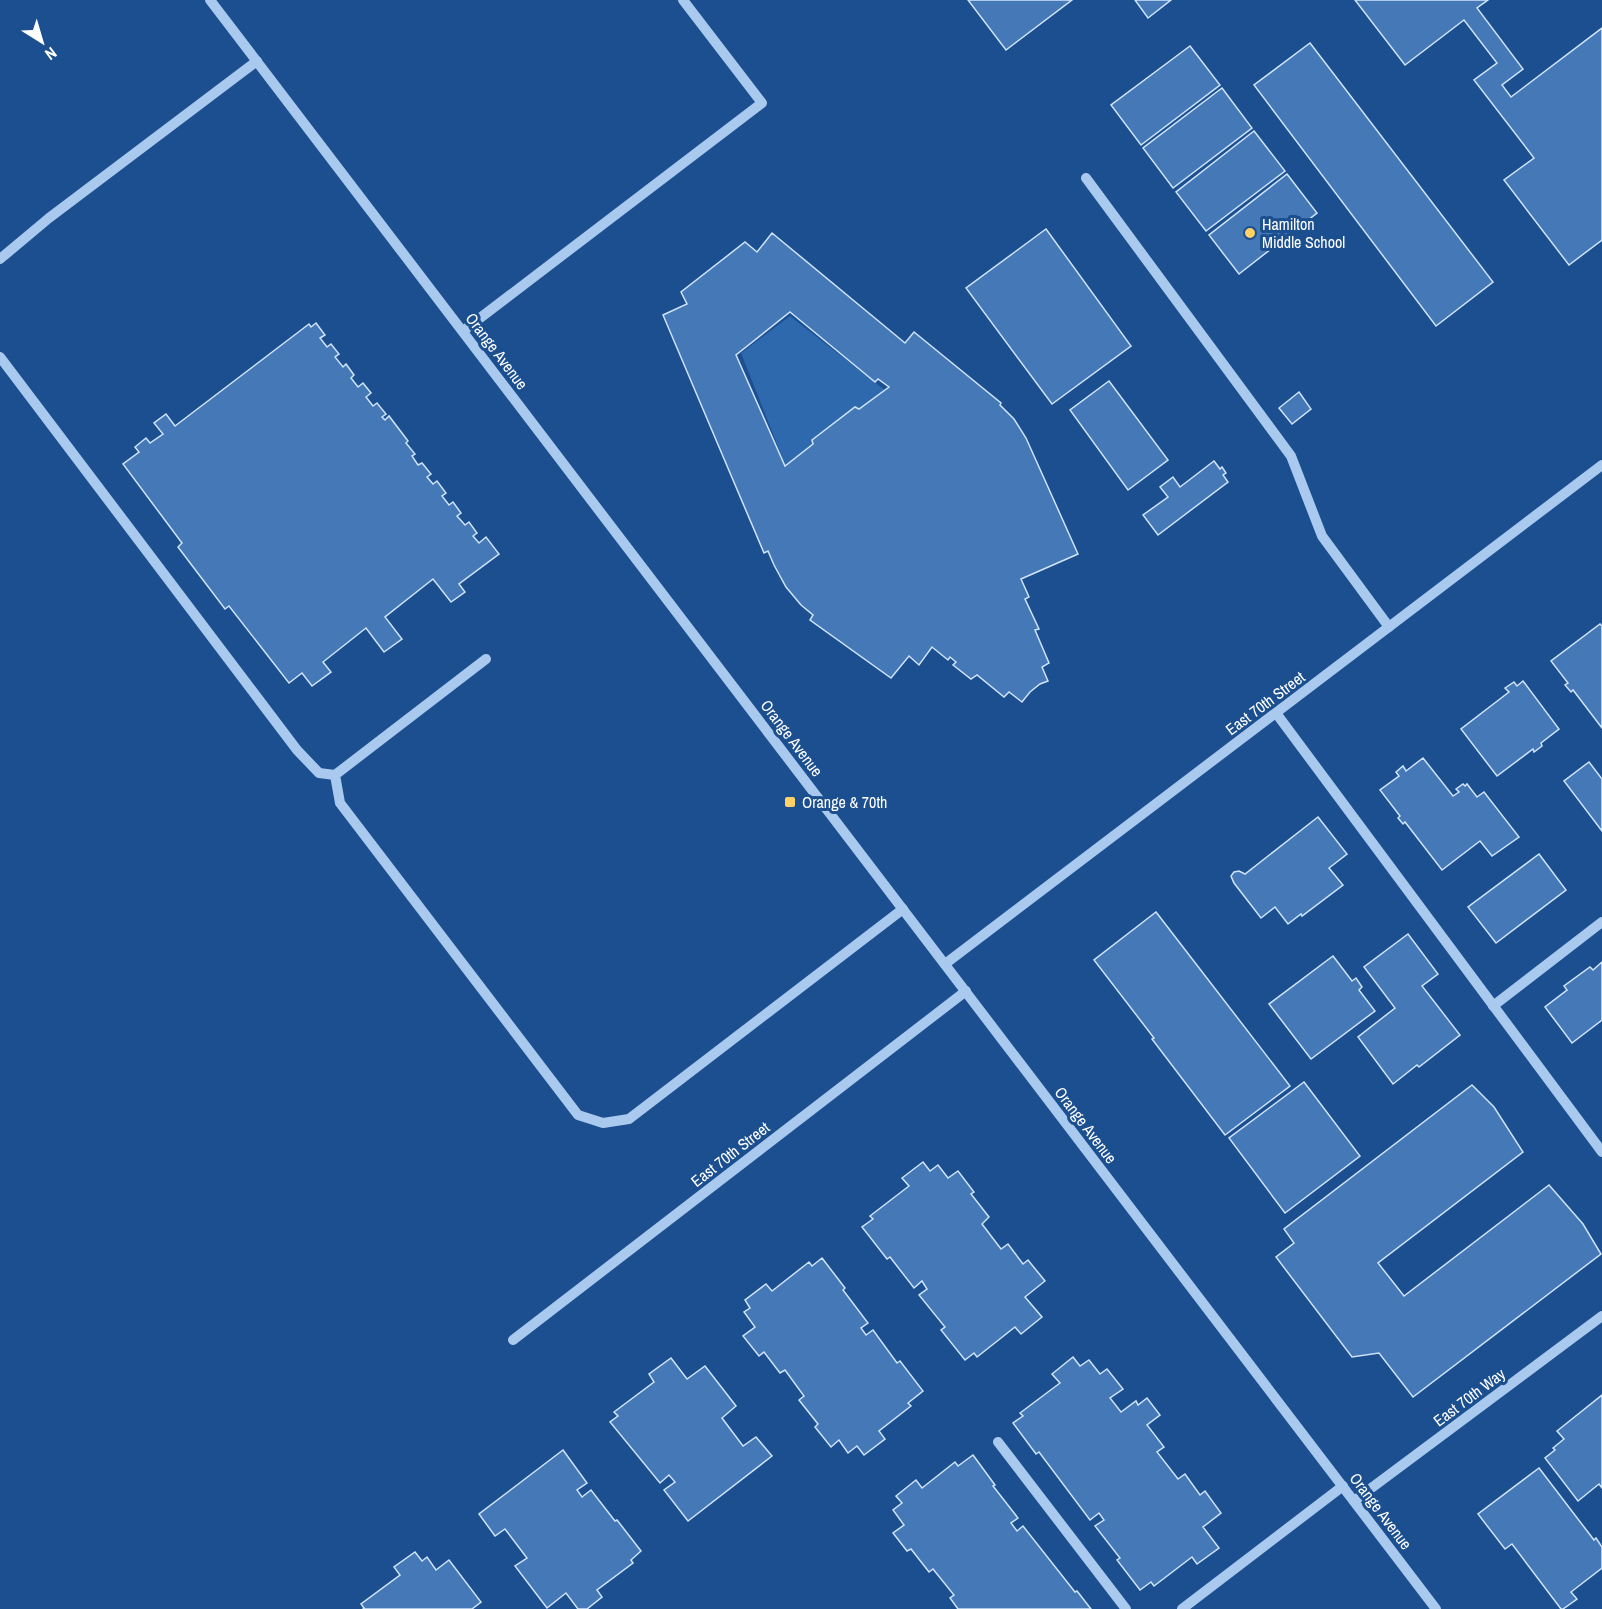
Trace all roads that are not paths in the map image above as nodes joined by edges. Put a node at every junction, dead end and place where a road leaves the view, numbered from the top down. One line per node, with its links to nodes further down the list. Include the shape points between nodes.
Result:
1 (210, 0): 3 (street, Orange Avenue)
2 (683, 0): 6 (street, via 762,103)
3 (257, 61): 5 (street); 6 (street, Orange Avenue)
4 (1086, 178): 9 (street, via 1291,456 1322,536)
5 (0, 259)
6 (463, 331): 13 (street, Orange Avenue)
7 (0, 357): 12 (street, via 297,750 319,773)
8 (1602, 465): 9 (street, East 70th Street)
9 (1389, 627): 11 (street, East 70th Street)
10 (486, 659): 12 (street)
11 (1276, 713): 15 (street, East 70th Street); 17 (street)
12 (335, 776): 13 (street, via 340,803 578,1115 603,1123 629,1119)
13 (903, 909): 15 (street, Orange Avenue)
14 (1602, 922): 17 (street)
15 (945, 964): 16 (street, Orange Avenue)
16 (966, 991): 20 (street, East 70th Street); 22 (street, Orange Avenue)
17 (1493, 1006): 18 (street)
18 (1602, 1152)
19 (1602, 1316): 23 (street, East 70th Way)
20 (513, 1340)
21 (998, 1442): 24 (street)
22 (1343, 1486): 23 (street, Orange Avenue); 25 (street)
23 (1354, 1501): 26 (street, Orange Avenue)
24 (1126, 1609)
25 (1182, 1609)
26 (1436, 1609)

